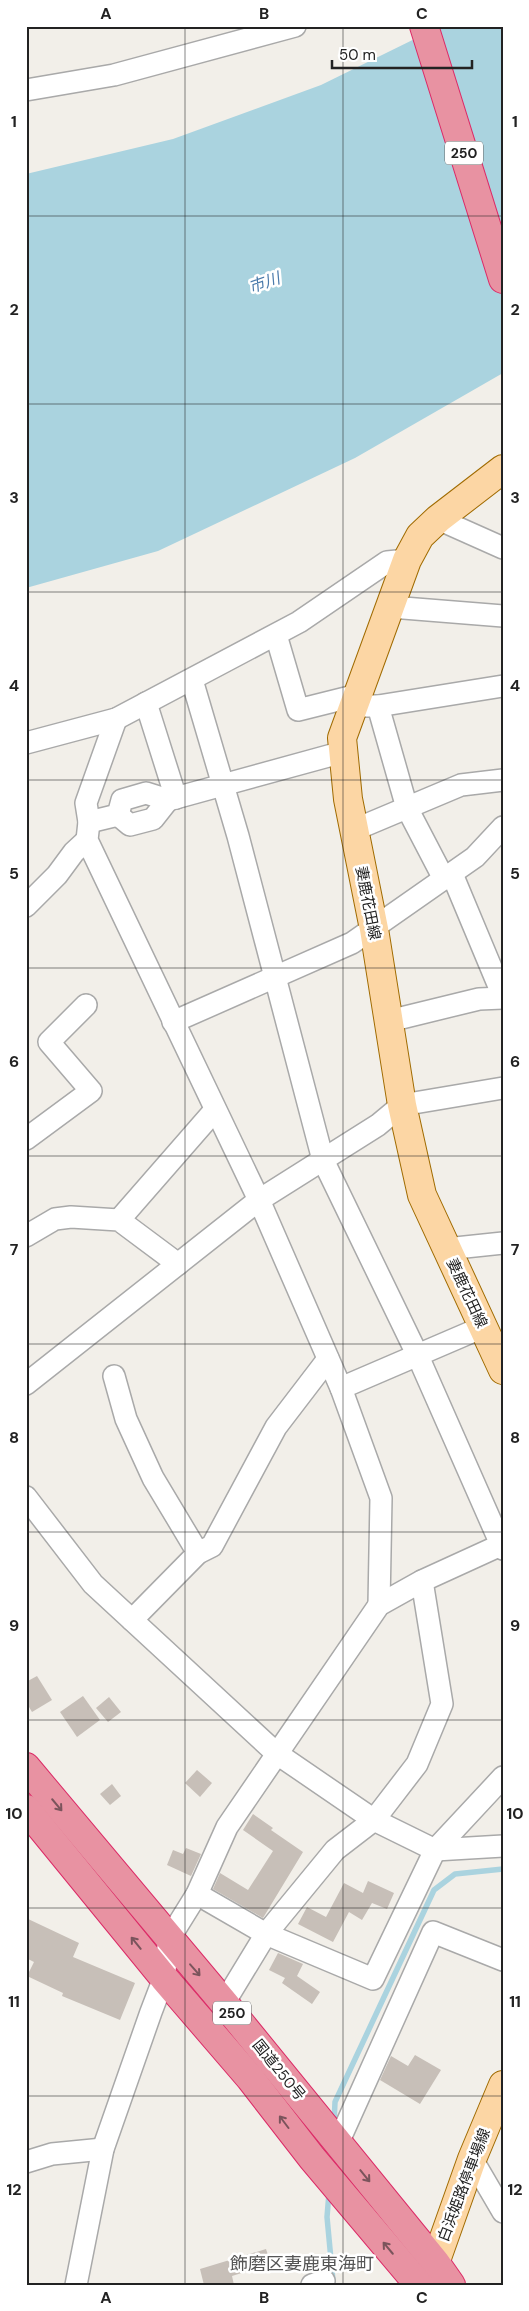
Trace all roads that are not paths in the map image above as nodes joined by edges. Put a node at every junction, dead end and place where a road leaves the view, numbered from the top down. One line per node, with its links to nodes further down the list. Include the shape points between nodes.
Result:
1 (295, 26): 3 (street, via 114,75)
2 (424, 26): 4 (highway, 250)
3 (26, 90)
4 (503, 279)
5 (503, 470): 6 (main road, 妻鹿花田線)
6 (438, 519): 7 (street); 8 (main road, 妻鹿花田線, via 420,536)
7 (503, 548)
8 (407, 560): 9 (main road, 妻鹿花田線); 11 (street, via 387,562)
9 (390, 607): 10 (street); 14 (main road, 妻鹿花田線)
10 (503, 616)
11 (276, 634): 12 (street); 14 (street, via 298,710)
12 (192, 680): 15 (street); 20 (street)
13 (503, 686): 14 (street)
14 (363, 702): 18 (main road, 妻鹿花田線, via 342,738); 22 (street)
15 (146, 704): 16 (street); 21 (street)
16 (116, 719): 17 (street); 25 (street, via 86,803)
17 (26, 743)
18 (344, 752): 20 (street); 24 (main road, 妻鹿花田線)
19 (503, 780): 22 (street, via 461,785)
20 (223, 786): 21 (street); 29 (street)
21 (172, 799): 25 (street, via 153,820 130,825 118,815)
22 (407, 808): 24 (street); 26 (street)
23 (503, 828): 26 (street, via 475,857)
24 (354, 830): 28 (main road, 妻鹿花田線)
25 (88, 831): 27 (street, via 57,875); 33 (street)
26 (448, 876): 28 (street); 30 (street)
27 (26, 906)
28 (374, 929): 29 (street, via 352,943); 32 (main road, 妻鹿花田線)
29 (274, 976): 33 (street); 38 (street)
30 (503, 997): 32 (street, via 479,999)
31 (86, 1005): 37 (street, via 49,1042 91,1090)
32 (389, 1021): 35 (main road, 妻鹿花田線)
33 (173, 1022): 36 (street)
34 (503, 1088): 35 (street)
35 (402, 1105): 38 (street, via 378,1125); 43 (main road, 妻鹿花田線, via 422,1195)
36 (215, 1110): 39 (street); 40 (street)
37 (26, 1139)
38 (323, 1160): 39 (street); 46 (street)
39 (258, 1200): 44 (street); 48 (street)
40 (118, 1220): 41 (street, via 55,1219); 44 (street)
41 (26, 1236)
42 (503, 1243): 43 (street)
43 (446, 1249): 45 (main road, 妻鹿花田線)
44 (178, 1264): 50 (street)
45 (483, 1326): 46 (street); 47 (main road, 妻鹿花田線)
46 (417, 1354): 51 (street); 53 (street)
47 (500, 1357)
48 (328, 1358): 51 (street); 54 (street, via 276,1427 212,1546)
49 (114, 1376): 54 (street, via 126,1418 153,1478)
50 (26, 1384)
51 (341, 1388): 56 (street, via 381,1498)
52 (26, 1497): 57 (street, via 93,1584)
53 (502, 1546): 55 (street)
54 (198, 1553): 57 (street)
55 (422, 1582): 56 (street); 62 (street, via 442,1704 417,1764)
56 (379, 1605): 58 (street)
57 (132, 1620): 58 (street)
58 (276, 1753): 62 (street); 65 (street, via 227,1827)
59 (26, 1767): 67 (highway, 国道250号 / 250, one-way to 67)
60 (503, 1777): 64 (street)
61 (26, 1809): 69 (highway, 国道250号 / 250, one-way to 61)
62 (374, 1820): 64 (street); 66 (street, via 335,1850)
63 (503, 1846): 64 (street)
64 (435, 1850): 66 (street, via 373,1980)
65 (197, 1894): 66 (street); 67 (street)
66 (266, 1934): 70 (street)
67 (168, 1939): 69 (street); 70 (highway, 国道250号 / 250, one-way to 70)
68 (503, 1960): 72 (street, via 432,1932)
69 (164, 1978): 73 (street); 79 (highway, 国道250号 / 250, one-way to 69)
70 (224, 2003): 72 (highway, 国道250号 / 250)
71 (503, 2085): 74 (main road, 白浜姫路停車場線)
72 (338, 2143): 77 (highway, 国道250号 / 250, one-way to 77)
73 (104, 2150): 75 (street, via 52,2154); 78 (street)
74 (472, 2159): 76 (street); 77 (main road, 白浜姫路停車場線)
75 (26, 2162)
76 (503, 2212)
77 (431, 2273): 80 (highway, 国道250号 / 250)
78 (76, 2285)
79 (419, 2285)
80 (451, 2285)

